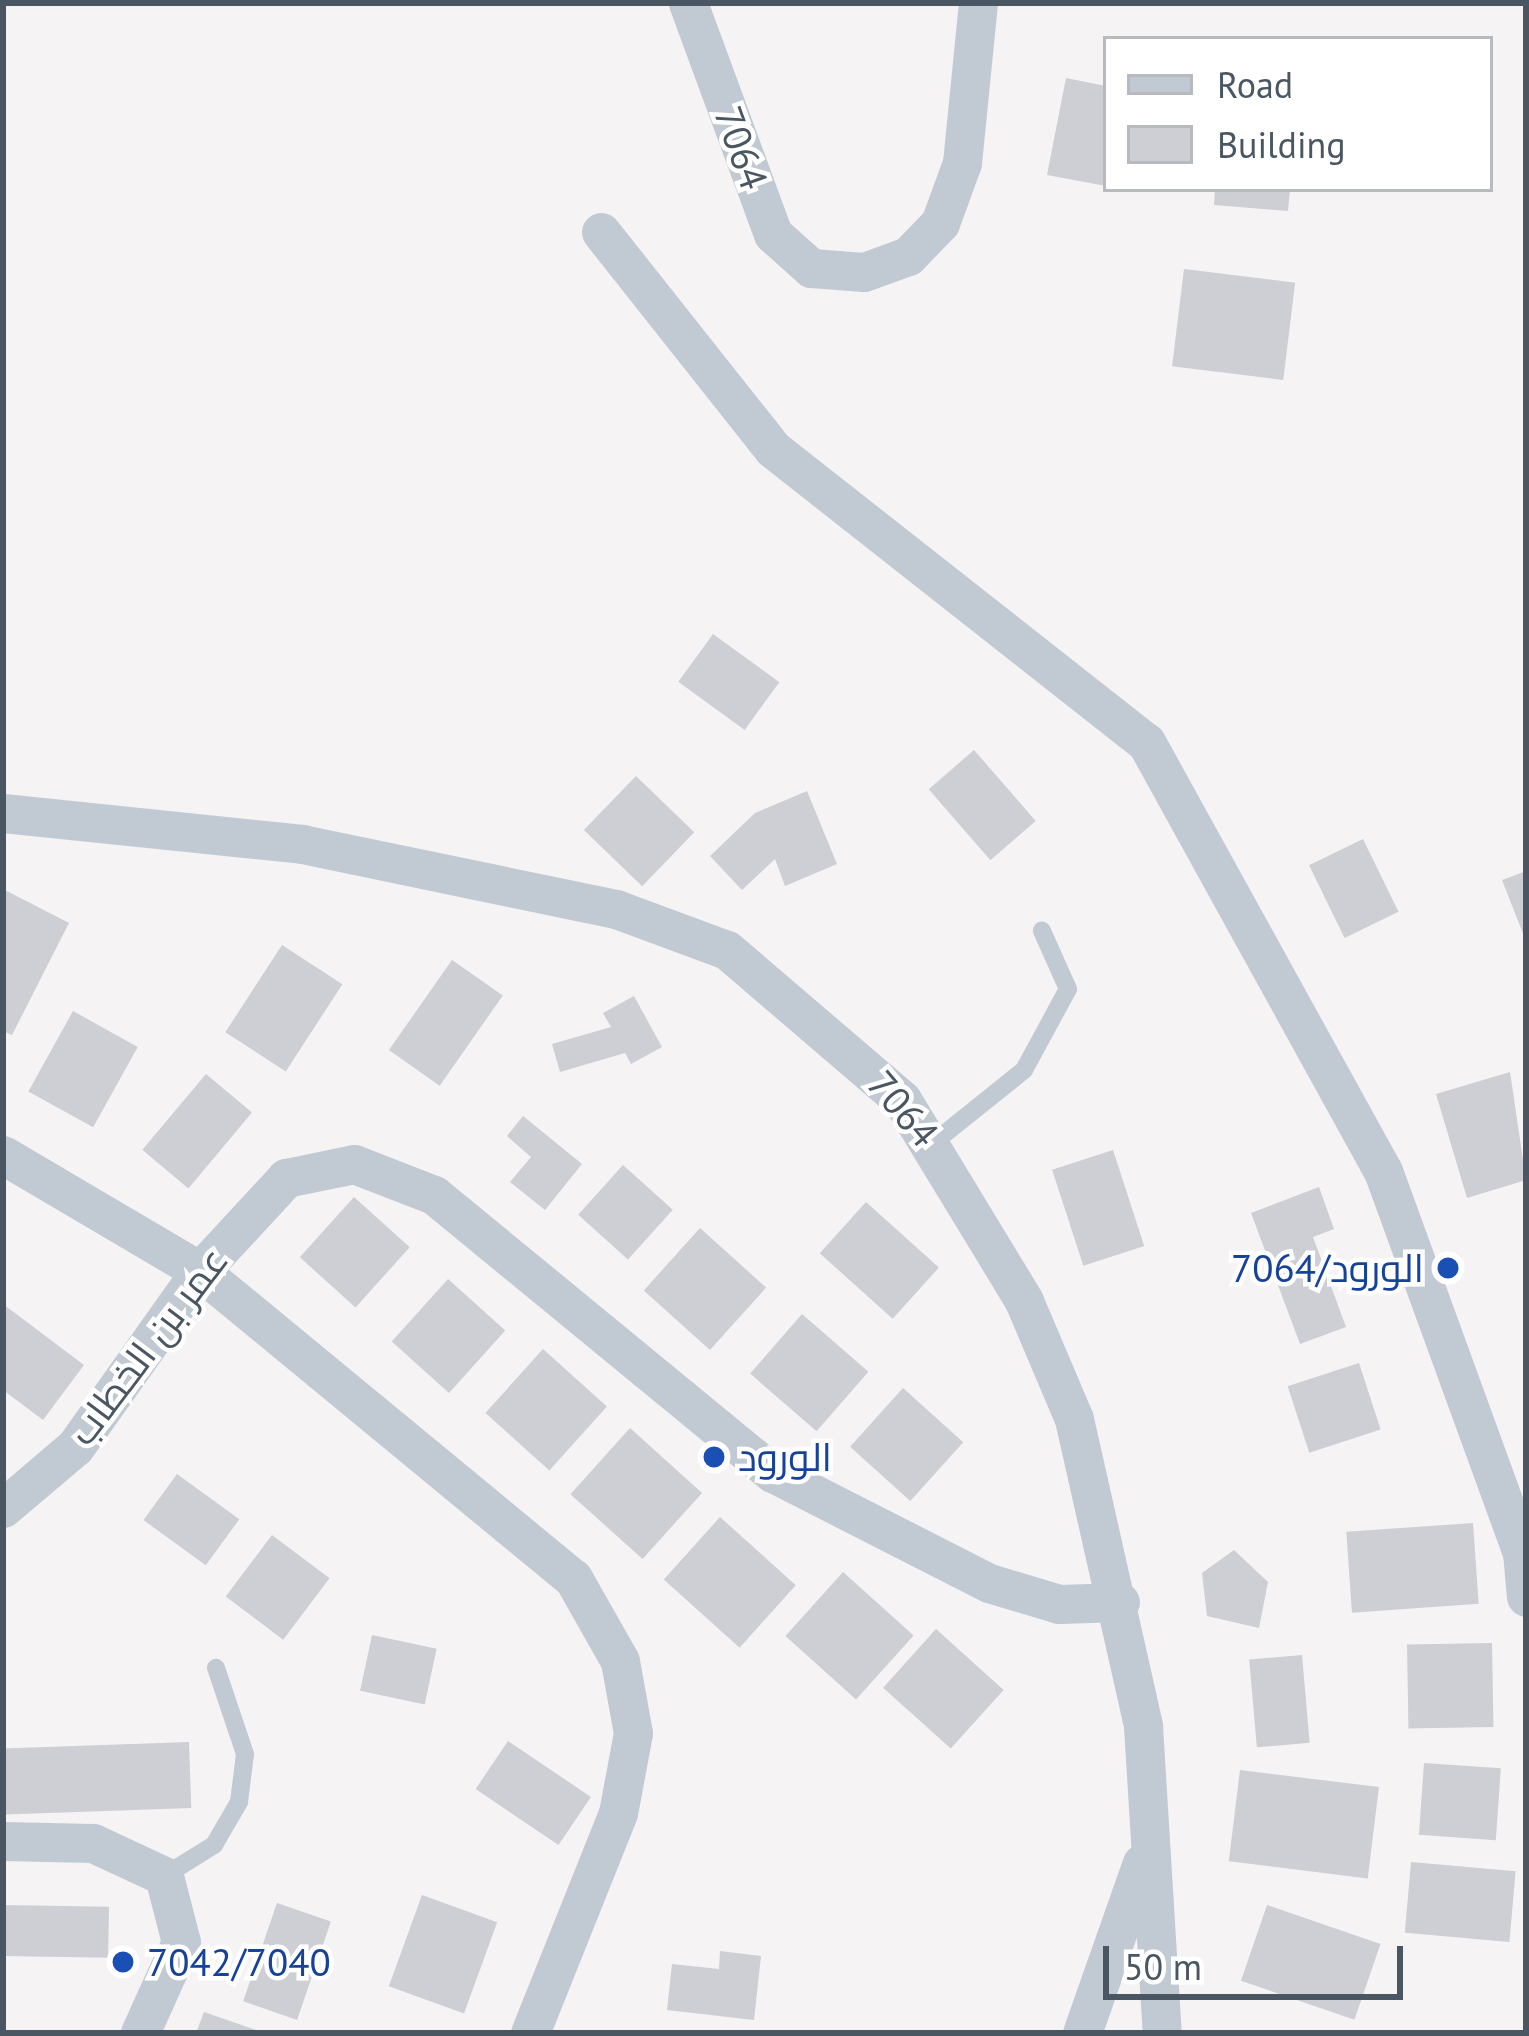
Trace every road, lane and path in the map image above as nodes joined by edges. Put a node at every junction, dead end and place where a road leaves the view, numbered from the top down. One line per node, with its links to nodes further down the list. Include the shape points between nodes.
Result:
1 (688, 3): 2 (street, 7064, via 773,234 811,268 864,272 908,256 940,223 962,163)
2 (978, 3)
3 (601, 232): 10 (street, via 773,449 1146,742 1383,1172 1522,1552)
4 (3, 813): 6 (street, 7064, via 302,844 616,909 727,950 816,1015)
5 (1042, 932): 6 (lane, via 1068,989 1024,1070)
6 (932, 1143): 11 (street, 7064, via 1024,1300 1074,1419)
7 (3, 1155): 8 (street)
8 (200, 1271): 9 (street, عمر بن الخطاب, via 75,1447); 11 (street, عمر بن الخطاب, via 286,1178 354,1164 434,1196 773,1473 989,1583 1059,1604); 17 (street, via 573,1578 620,1661 633,1733 618,1813)
9 (3, 1508)
10 (1526, 1597)
11 (1120, 1602): 14 (street, 7064, via 1143,1726)
12 (217, 1668): 15 (lane, via 245,1754 238,1802 214,1845)
13 (3, 1841): 15 (street, via 93,1843)
14 (1147, 1849): 18 (street); 19 (street, 7064)
15 (164, 1876): 16 (street, via 181,1942)
16 (140, 2033)
17 (530, 2033)
18 (1082, 2033)
19 (1162, 2033)

